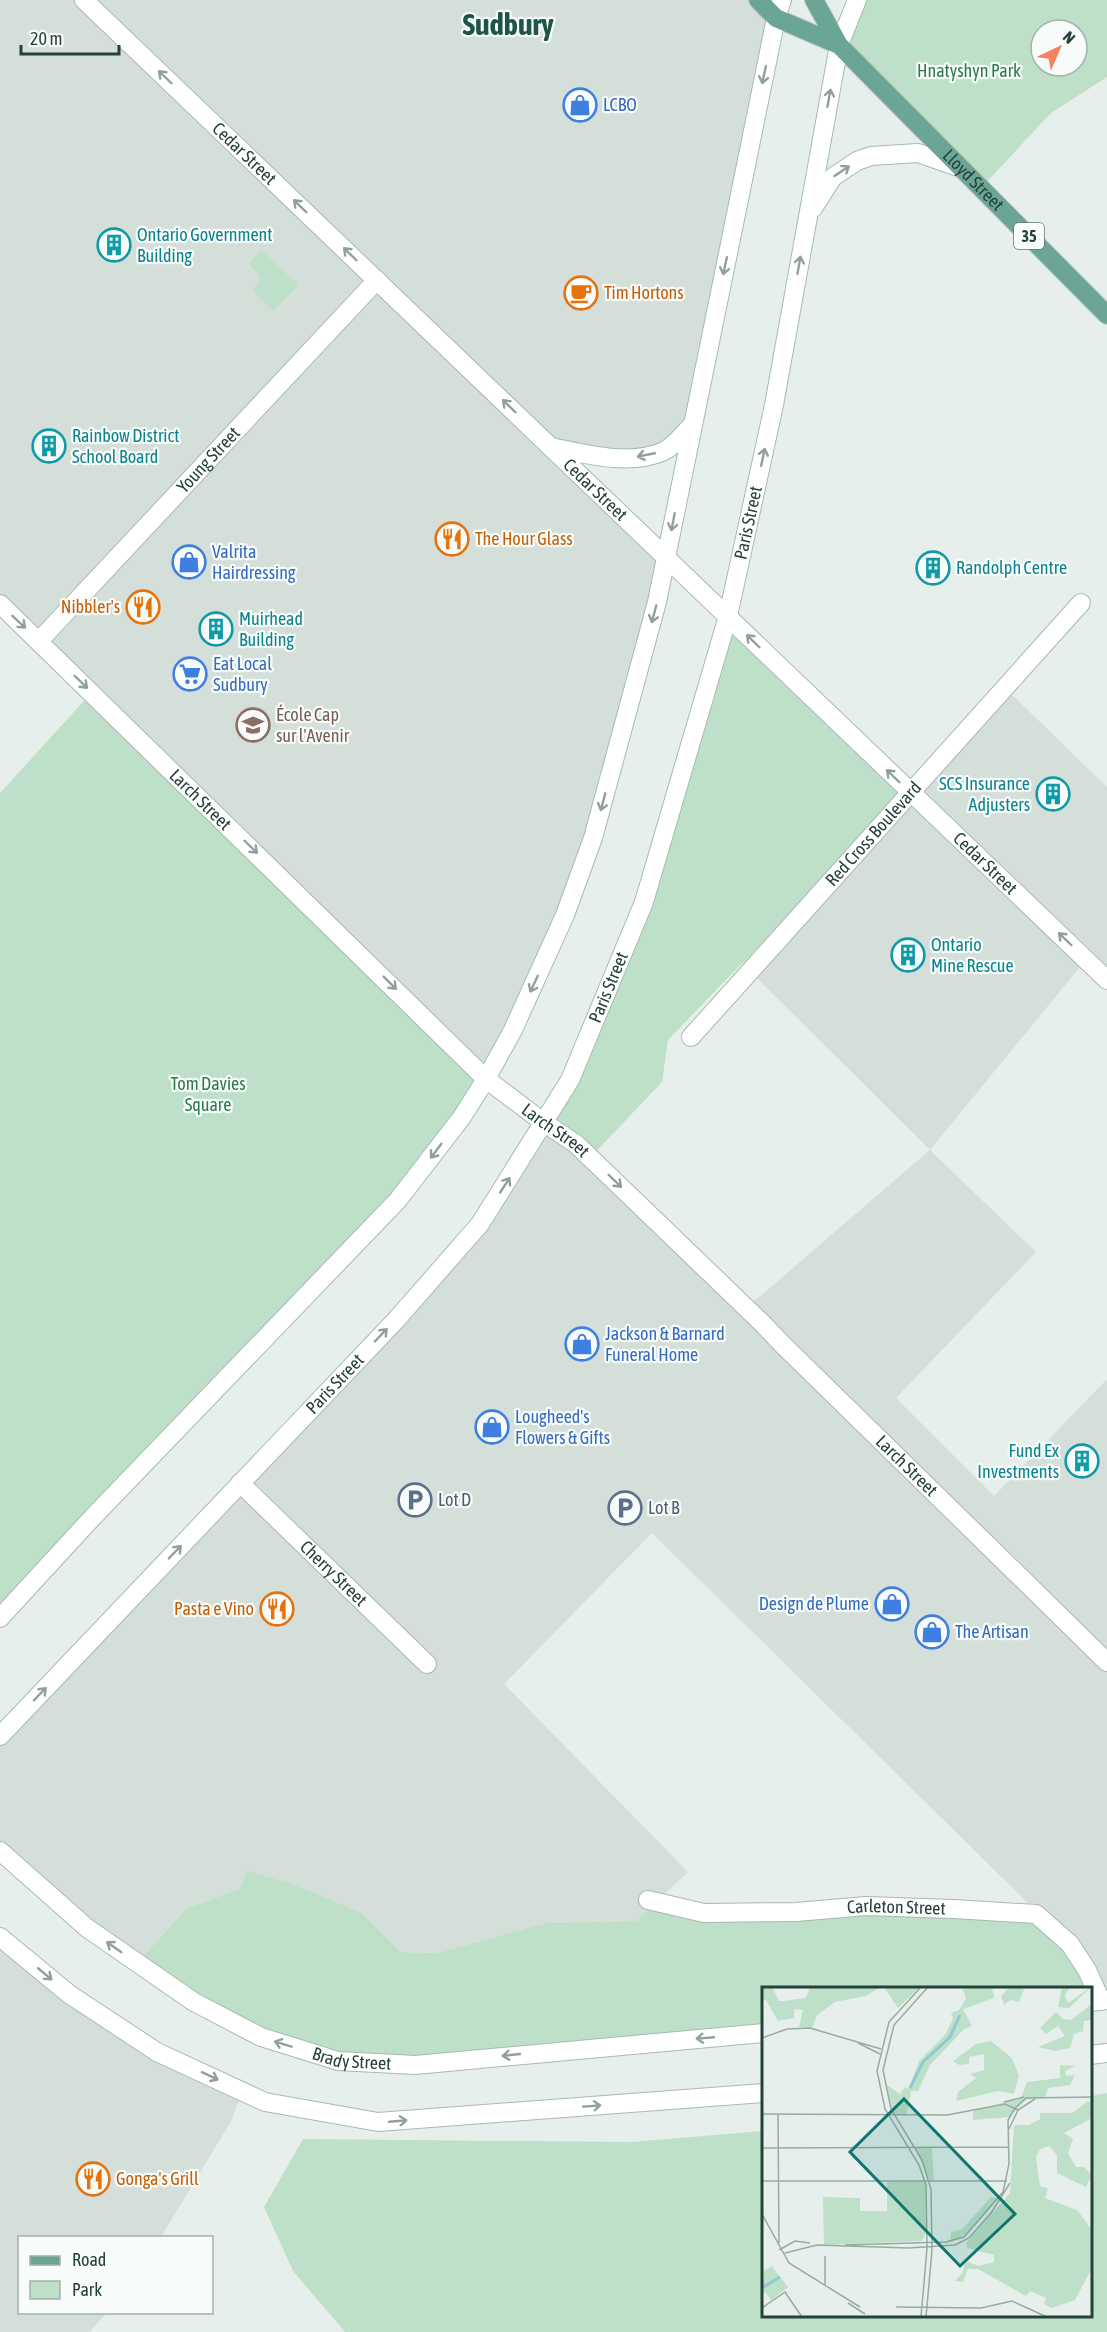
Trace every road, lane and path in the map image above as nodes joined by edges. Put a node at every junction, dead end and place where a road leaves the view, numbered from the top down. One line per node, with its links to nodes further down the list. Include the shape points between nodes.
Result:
1 (84, 0): 10 (main road, Cedar Street, one-way to 1)
2 (758, 0): 6 (main road, 35)
3 (782, 0): 6 (main road)
4 (814, 0): 7 (main road, 35)
5 (857, 0): 7 (main road, Paris Street)
6 (776, 18): 7 (main road, 35); 12 (main road, one-way to 12)
7 (838, 45): 8 (main road, Lloyd Street / 35); 9 (main road, Paris Street, one-way to 7)
8 (961, 168): 9 (main road, one-way to 8, via 833,177 871,156 918,153); 11 (main road, Lloyd Street / 35)
9 (807, 217): 17 (main road, Paris Street, one-way to 9, via 774,405)
10 (377, 280): 13 (main road, Cedar Street, one-way to 10); 18 (main road, Young Street)
11 (1107, 315)
12 (693, 424): 13 (main road, one-way to 13, via 664,452 641,458 597,456); 14 (main road, one-way to 14)
13 (551, 447): 14 (main road, Cedar Street)
14 (666, 556): 17 (main road, Cedar Street); 22 (main road, one-way to 22, via 593,838 565,915 513,1030)
15 (1081, 603): 19 (main road, Red Cross Boulevard)
16 (0, 604): 18 (main road, Larch Street, one-way to 18)
17 (728, 616): 19 (main road, Cedar Street, one-way to 17); 23 (main road, Paris Street, via 644,902 570,1080)
18 (39, 641): 22 (main road, Larch Street, one-way to 22)
19 (911, 793): 20 (main road, Cedar Street, one-way to 19); 21 (main road, Red Cross Boulevard)
20 (1107, 980)
21 (691, 1037)
22 (486, 1079): 23 (main road, Larch Street); 25 (main road, one-way to 25, via 398,1200)
23 (543, 1122): 24 (main road, Paris Street, one-way to 23, via 396,1320 480,1224); 26 (main road, Larch Street, one-way to 26, via 576,1144)
24 (240, 1483): 27 (main road, Cherry Street); 28 (main road, Paris Street, one-way to 24)
25 (0, 1618)
26 (1107, 1662)
27 (427, 1664)
28 (0, 1736)
29 (0, 1851): 33 (main road, Brady Street, one-way to 29, via 415,2065 338,2061 261,2037 194,2002 87,1928)
30 (648, 1900): 32 (main road, Carleton Street, via 704,1913 866,1906 1036,1914 1070,1944 1088,1970)
31 (0, 1937): 36 (main road, one-way to 36, via 69,1994 158,2052 265,2102 378,2122)
32 (1099, 2001)
33 (762, 2033)
34 (1107, 2053): 35 (main road)
35 (1092, 2055)
36 (762, 2093)

